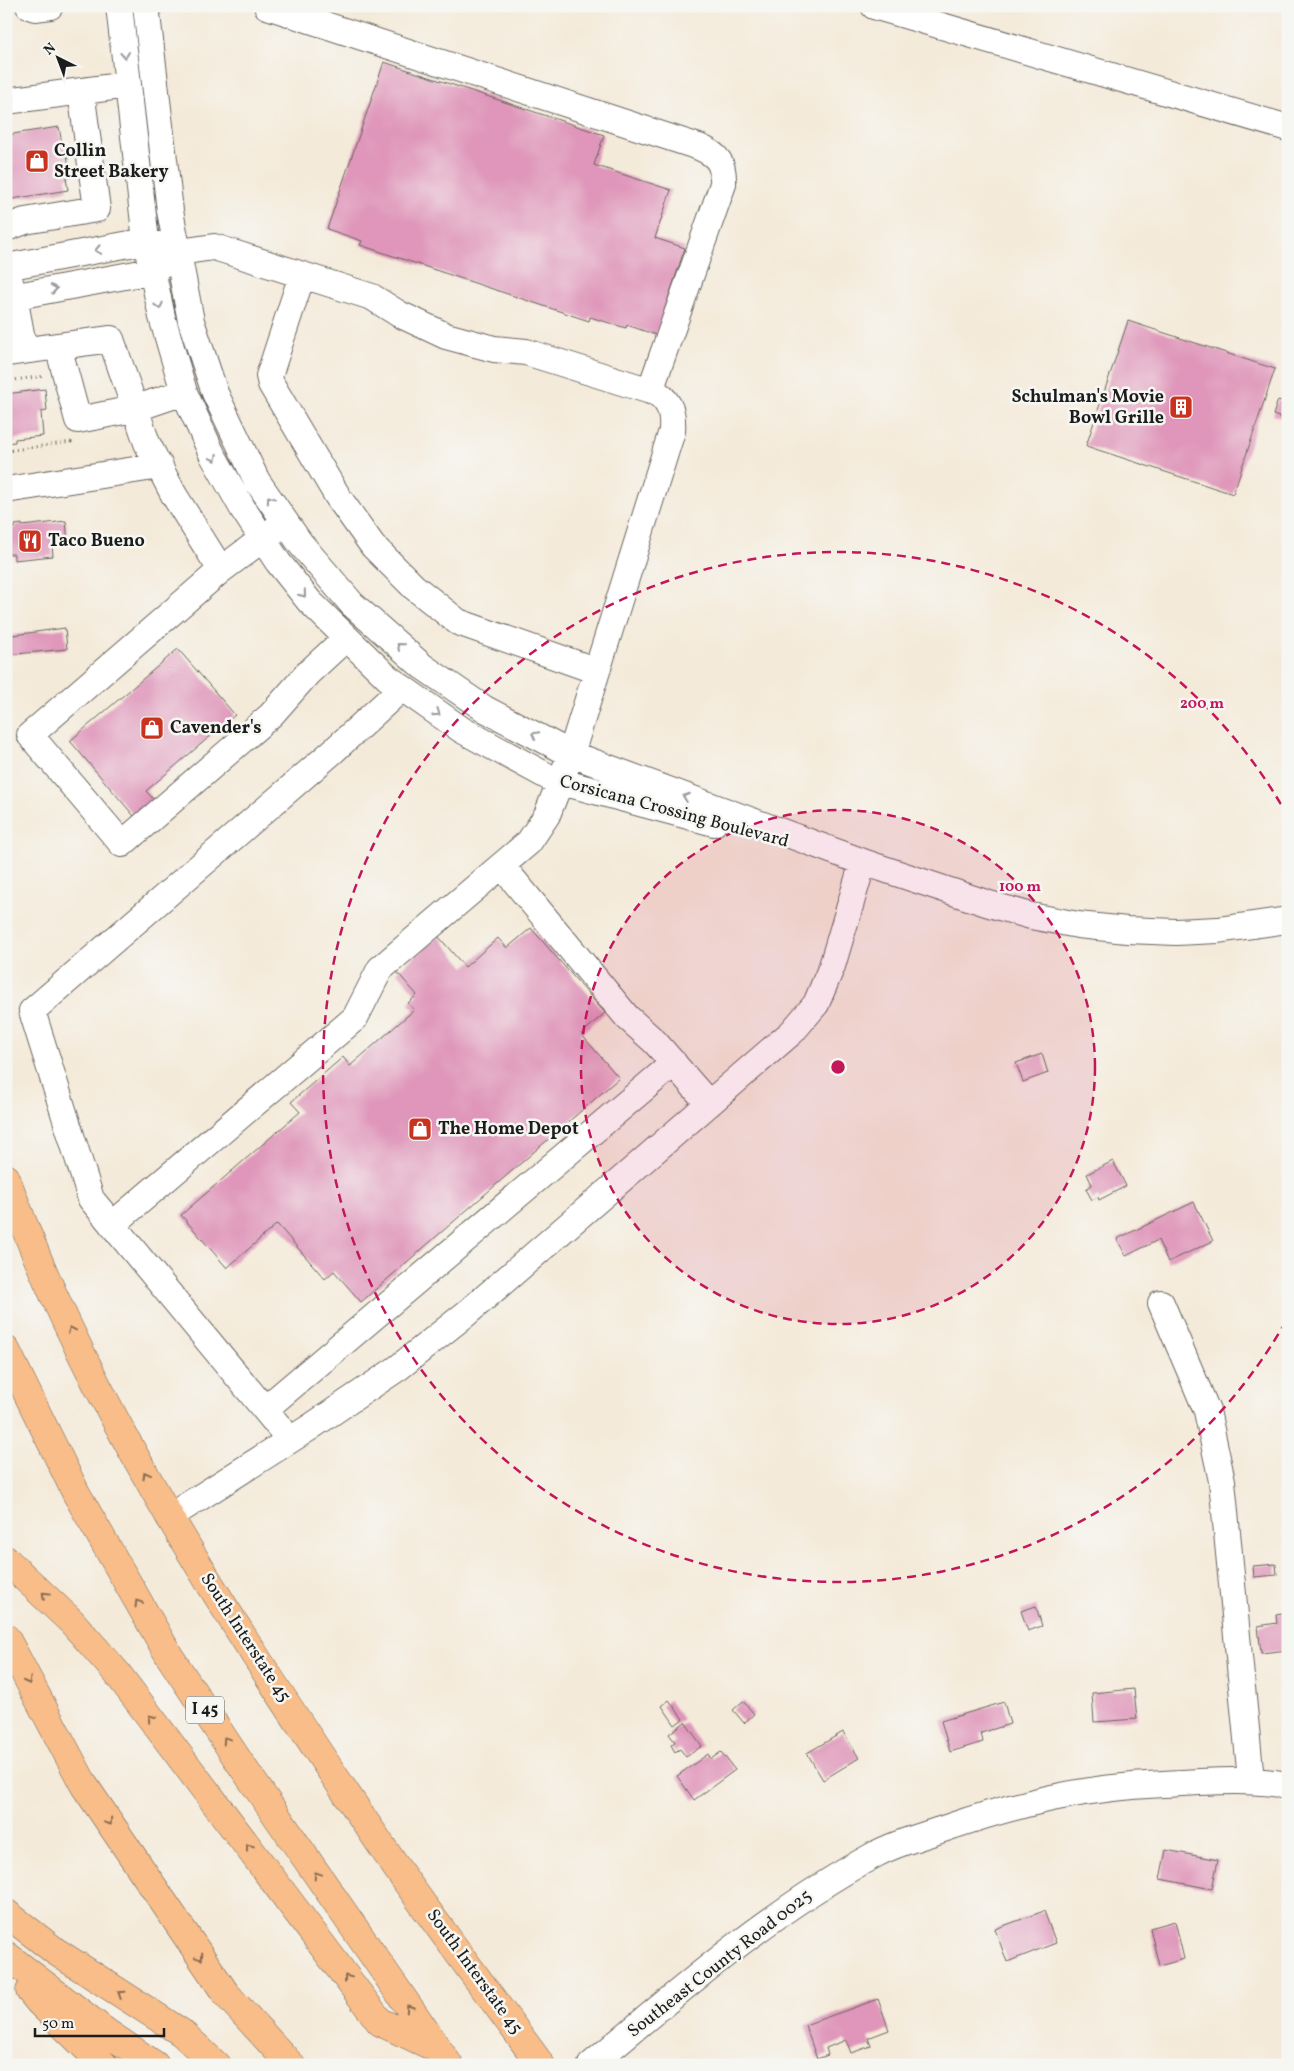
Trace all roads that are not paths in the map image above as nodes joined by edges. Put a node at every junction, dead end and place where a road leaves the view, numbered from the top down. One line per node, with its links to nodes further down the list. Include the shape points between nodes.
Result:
1 (29, 6): 2 (street)
2 (50, 6)
3 (119, 6): 7 (street, Corsicana Crossing Boulevard, one-way to 7)
4 (146, 6): 13 (street, Corsicana Crossing Boulevard, via 170,211)
5 (267, 6): 21 (street, via 698,147 709,151 719,161 723,169 723,184)
6 (874, 6): 10 (street)
7 (128, 85): 8 (street); 12 (street, Corsicana Crossing Boulevard)
8 (81, 91): 9 (street); 11 (street, via 97,209 25,221)
9 (6, 101)
10 (1288, 128)
11 (6, 228)
12 (146, 241): 13 (street); 14 (street, one-way to 14); 16 (street, Corsicana Crossing Boulevard)
13 (179, 252): 16 (street); 17 (street, via 214,247); 26 (street, Corsicana Crossing Boulevard, one-way to 13, via 257,481 215,393 191,321)
14 (6, 267)
15 (6, 271): 18 (street)
16 (152, 272): 18 (street, one-way to 16); 22 (street, Corsicana Crossing Boulevard, one-way to 22)
17 (302, 275): 21 (street, via 372,297 446,336 494,349 526,352); 30 (street, via 269,376 338,498 367,538 414,587 458,622)
18 (10, 297): 20 (street)
19 (58, 346): 20 (street); 23 (street, via 111,339); 23 (street, via 78,420)
20 (15, 352)
21 (650, 391): 30 (street, via 666,399 673,416 672,431)
22 (184, 392): 23 (street); 27 (street, Corsicana Crossing Boulevard, one-way to 27, via 212,454)
23 (134, 409): 24 (street)
24 (160, 466): 25 (street); 28 (street, via 174,495)
25 (6, 490)
26 (286, 522): 27 (street); 32 (street, Corsicana Crossing Boulevard, one-way to 26, via 486,709 422,666 352,604)
27 (262, 538): 28 (street); 29 (street, Corsicana Crossing Boulevard, one-way to 29, via 309,601)
28 (221, 570): 29 (street, via 30,735 122,844 271,715)
29 (346, 638): 31 (street, Corsicana Crossing Boulevard)
30 (597, 670): 32 (street)
31 (402, 688): 33 (street, Corsicana Crossing Boulevard, one-way to 33, via 462,730); 40 (street, via 32,1011 91,1199)
32 (571, 754): 33 (street); 34 (street, Corsicana Crossing Boulevard, one-way to 32)
33 (561, 783): 34 (street, Corsicana Crossing Boulevard); 35 (street, via 547,815 529,842)
34 (862, 862): 36 (street, Corsicana Crossing Boulevard, via 995,906 1078,925 1176,932); 38 (street, via 832,966 816,1004 792,1032)
35 (502, 866): 37 (street, via 628,1017); 40 (street, via 380,969 355,1018)
36 (1288, 920)
37 (674, 1063): 38 (street); 43 (street)
38 (709, 1104): 44 (street, via 467,1313 398,1368)
39 (6, 1178): 45 (main road, South Interstate 45, one-way to 39, via 96,1384 22,1223)
40 (112, 1225): 43 (street)
41 (1161, 1303): 48 (street, via 1207,1411 1222,1481)
42 (6, 1350): 53 (main road, I 45, one-way to 42, via 170,1657 76,1493)
43 (265, 1409): 44 (street)
44 (290, 1440): 45 (street)
45 (169, 1517): 58 (main road, South Interstate 45, via 249,1647 397,1868)
46 (6, 1560): 53 (main road, one-way to 46, via 380,2022 117,1673 65,1615)
47 (6, 1638): 57 (main road, one-way to 57, via 84,1785 226,1994)
48 (1251, 1780): 49 (street, Southeast County Road 0025); 59 (street, Southeast County Road 0025, via 1085,1790 964,1822 878,1853 800,1899 668,2000)
49 (1288, 1785)
50 (6, 1913): 56 (main road, one-way to 50, via 182,2033 55,1951)
51 (6, 1955): 55 (main road, via 106,2032)
52 (6, 1960): 54 (main road, via 39,2002)
53 (443, 2057)
54 (104, 2065)
55 (155, 2065)
56 (216, 2065)
57 (291, 2065)
58 (541, 2065)
59 (591, 2065)

